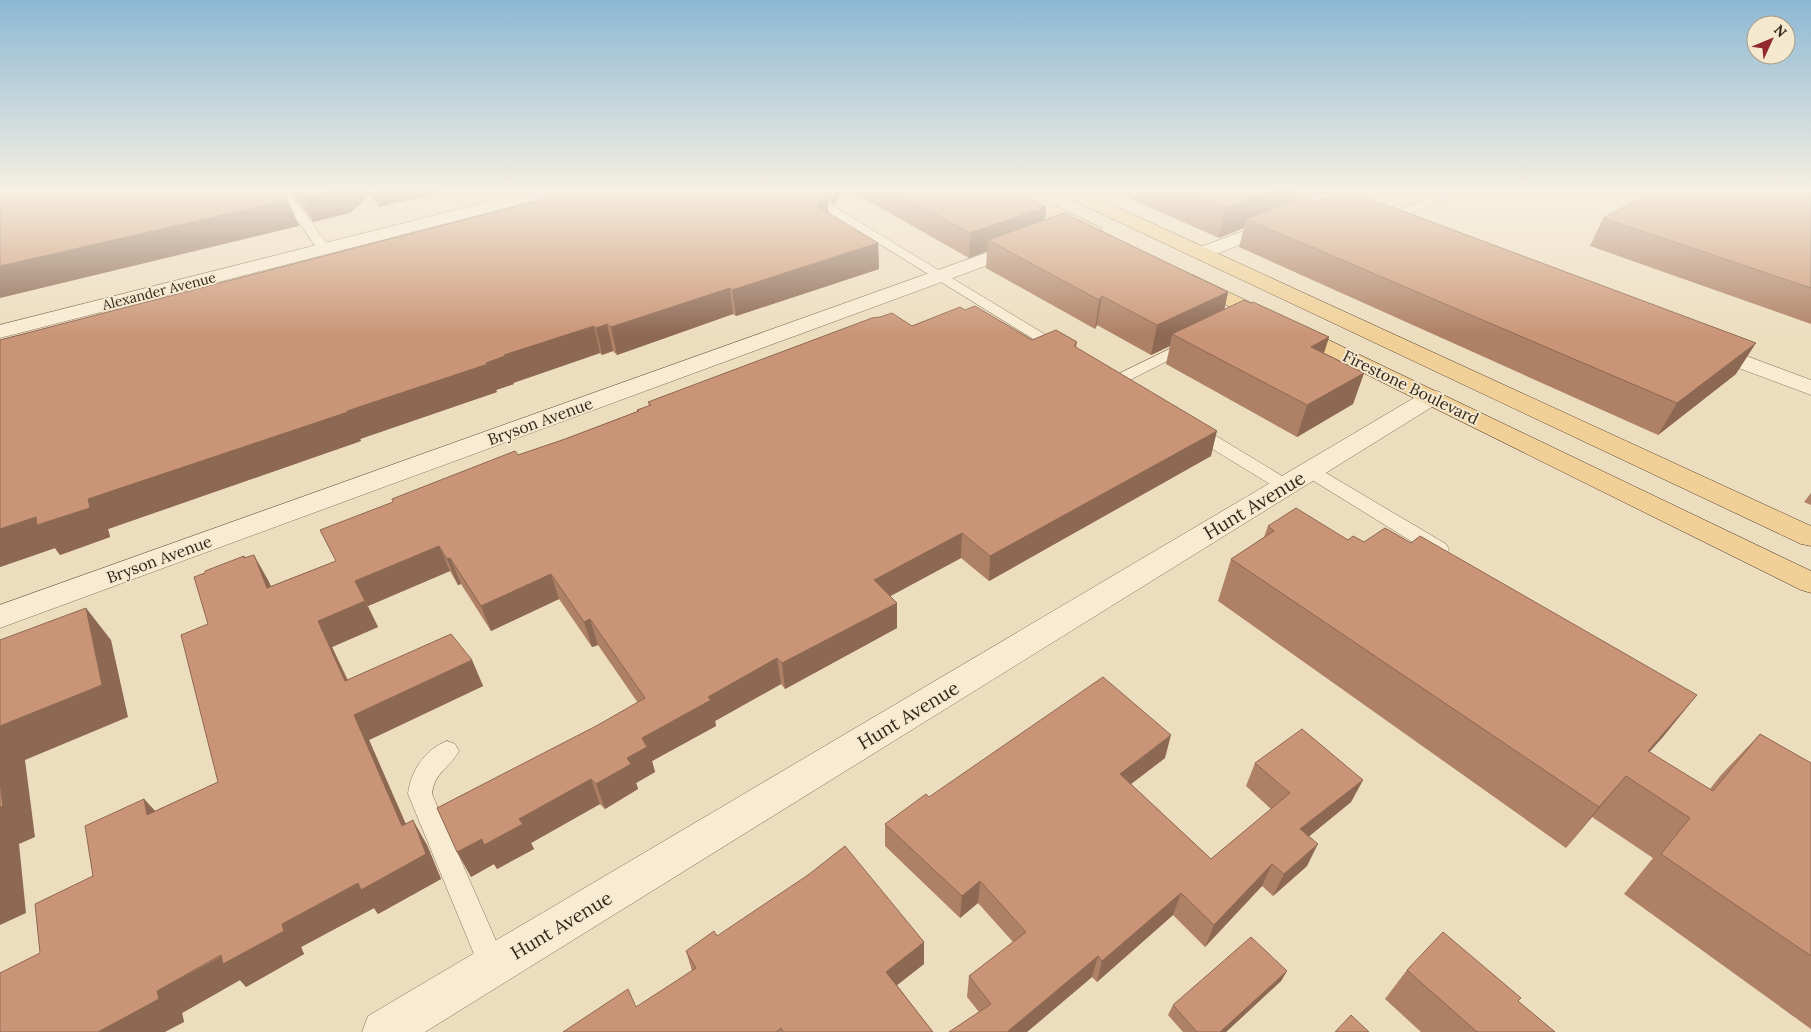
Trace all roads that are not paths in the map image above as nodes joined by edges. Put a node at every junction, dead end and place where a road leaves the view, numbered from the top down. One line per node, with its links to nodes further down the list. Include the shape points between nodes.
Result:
1 (317, 239): 7 (lane)
2 (363, 239): 7 (street, Alexander Avenue)
3 (879, 239): 10 (lane)
4 (1041, 239): 10 (street, Bryson Avenue)
5 (1172, 239): 8 (main road, Firestone Boulevard)
6 (1237, 239): 8 (street)
7 (324, 249): 11 (street, Alexander Avenue)
8 (1202, 253): 22 (main road, Firestone Boulevard)
9 (1177, 273): 19 (main road, Firestone Boulevard, via 1247,316)
10 (940, 276): 14 (lane); 25 (street, Bryson Avenue)
11 (0, 332)
12 (1203, 338): 16 (lane)
13 (1692, 342): 17 (street)
14 (1073, 356)
15 (1098, 372): 16 (lane)
16 (1114, 382): 18 (lane)
17 (1811, 388)
18 (1131, 392)
19 (1432, 398): 21 (street, Hunt Avenue); 24 (main road, Firestone Boulevard)
20 (1180, 421): 21 (lane)
21 (1298, 478): 23 (lane); 27 (street, Hunt Avenue)
22 (1811, 537)
23 (1456, 559)
24 (1811, 583)
25 (0, 617)
26 (447, 751): 27 (lane, via 427,770 420,783 420,794)
27 (493, 966): 28 (street, Hunt Avenue)
28 (384, 1032)

